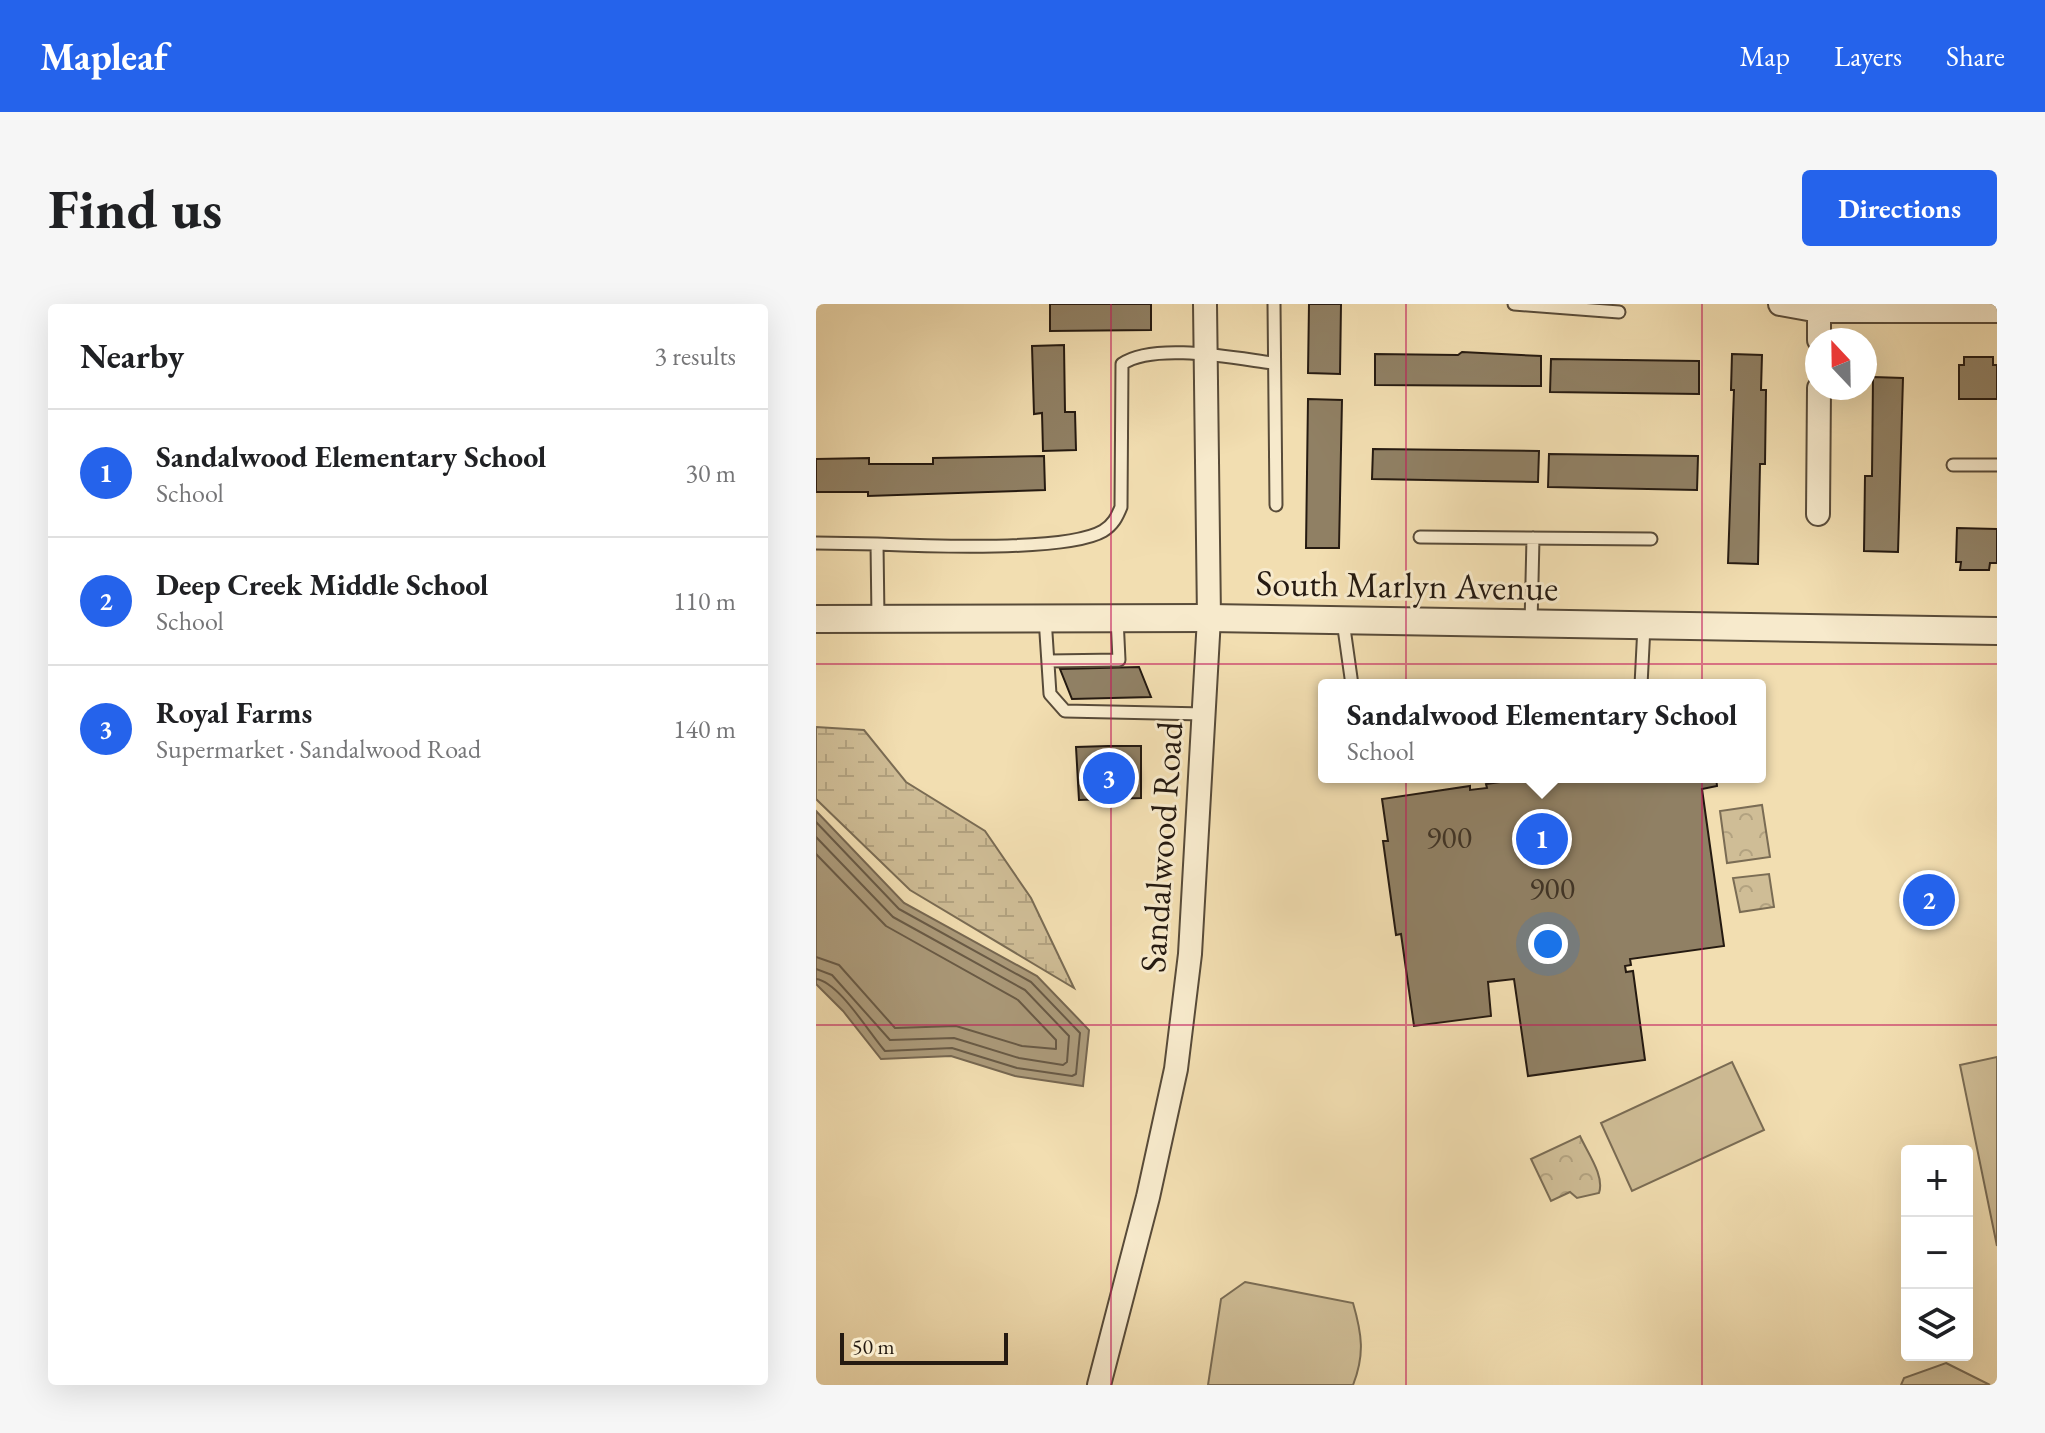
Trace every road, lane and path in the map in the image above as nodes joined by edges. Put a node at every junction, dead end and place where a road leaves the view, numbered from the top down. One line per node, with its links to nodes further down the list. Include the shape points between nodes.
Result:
1 (1205, 304): 9 (street, Sandalwood Road)
2 (1274, 304): 10 (lane)
3 (1514, 304): 5 (lane)
4 (1780, 304): 6 (street)
5 (1531, 305): 8 (lane)
6 (1819, 308): 7 (street)
7 (1997, 311)
8 (1619, 312)
9 (1205, 354): 10 (lane); 20 (lane, via 1132,357 1122,364 1121,507 1106,530 1050,543); 24 (street, Sandalwood Road)
10 (1272, 363): 14 (lane)
11 (1819, 400): 15 (street)
12 (1953, 465): 13 (lane)
13 (1997, 465)
14 (1276, 505)
15 (1818, 514)
16 (1420, 537): 17 (lane)
17 (1533, 538): 18 (lane); 28 (lane)
18 (1651, 539)
19 (816, 543): 20 (lane)
20 (877, 544): 22 (lane)
21 (1045, 617): 22 (street, South Marlyn Avenue); 23 (street, South Marlyn Avenue); 30 (lane)
22 (878, 618): 25 (street, South Marlyn Avenue)
23 (1117, 618): 24 (street, South Marlyn Avenue); 30 (lane, via 1119,660)
24 (1209, 618): 26 (street, South Marlyn Avenue); 33 (street, Sandalwood Road)
25 (816, 619)
26 (1343, 620): 28 (street, South Marlyn Avenue); 31 (lane)
27 (1644, 623): 28 (street, South Marlyn Avenue); 29 (street, South Marlyn Avenue); 32 (lane)
28 (1531, 624)
29 (1997, 631)
30 (1048, 661): 33 (lane, via 1050,694 1065,711)
31 (1351, 679)
32 (1641, 679)
33 (1205, 714): 34 (street, Sandalwood Road, via 1190,954 1176,1069)
34 (1099, 1385)

